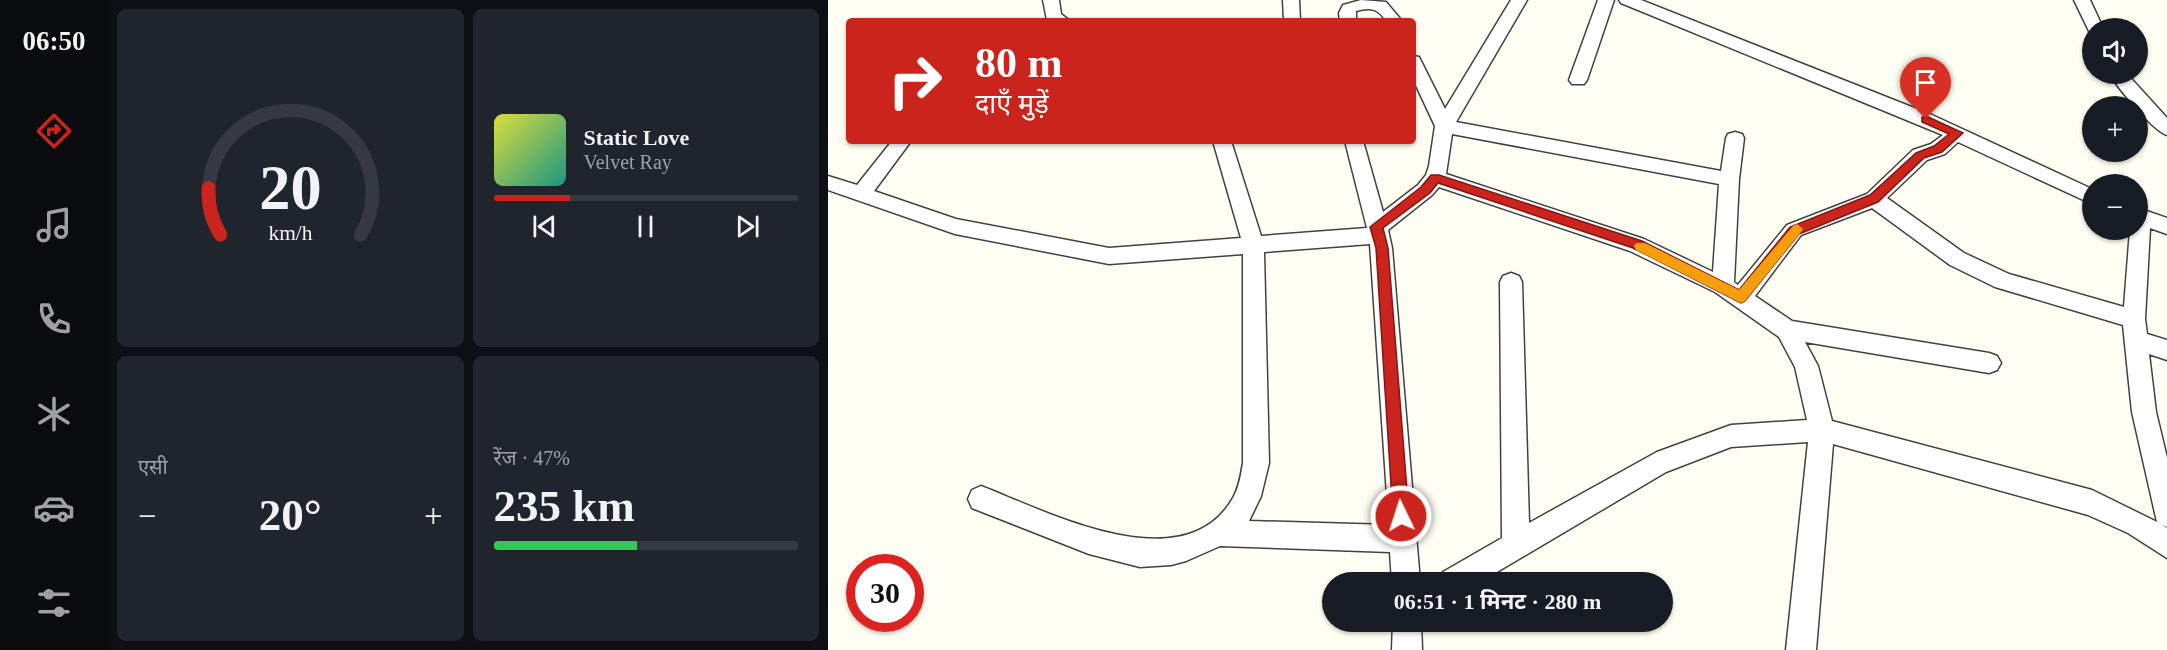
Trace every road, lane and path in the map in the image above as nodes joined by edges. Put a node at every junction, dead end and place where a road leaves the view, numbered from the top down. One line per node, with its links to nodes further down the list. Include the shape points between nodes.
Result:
1 (1051, 0): 7 (street)
2 (1292, 0): 8 (street)
3 (1519, 0): 15 (street)
4 (1606, 0): 13 (street)
5 (1627, 0): 17 (street)
6 (2082, 0): 11 (street)
7 (1055, 18)
8 (1292, 18)
9 (1348, 18): 10 (street, via 1349,8 1379,2)
10 (1392, 18)
11 (2090, 18)
12 (1416, 67): 15 (street)
13 (1578, 80)
14 (2126, 84): 16 (street)
15 (1444, 126): 22 (street); 23 (street)
16 (2167, 129)
17 (1957, 133): 25 (street); 27 (street, via 1938,149 1920,155)
18 (1735, 138): 23 (street)
19 (900, 144): 26 (street)
20 (1223, 144): 32 (street)
21 (1355, 144): 30 (street)
22 (1435, 178): 30 (street); 34 (street, via 1637,245)
23 (1730, 179): 34 (street)
24 (828, 183): 26 (street)
25 (2082, 192)
26 (861, 194): 32 (street, via 955,226 1109,256)
27 (1874, 199): 34 (street, via 1794,230); 35 (street, via 1949,254 1977,269)
28 (2148, 219): 29 (street)
29 (2167, 226)
30 (1378, 231): 32 (street); 43 (street)
31 (2138, 240): 35 (street)
32 (1253, 245): 42 (street, via 1256,463 1250,491 1239,513)
33 (1511, 282): 45 (street)
34 (1732, 292): 36 (street)
35 (2135, 329): 37 (street); 41 (street, via 2144,412)
36 (1787, 330): 38 (street); 39 (street, via 1806,366)
37 (2167, 350)
38 (1989, 363)
39 (1822, 430): 44 (street, via 2092,503 2137,524); 45 (street, via 1731,436 1657,465); 50 (street)
40 (981, 499): 42 (street, via 1126,551 1156,553 1190,546)
41 (2167, 514)
42 (1219, 534): 43 (street)
43 (1403, 539): 46 (street)
44 (2167, 544)
45 (1516, 545): 47 (street)
46 (1405, 572)
47 (1470, 572)
48 (1407, 632): 49 (street)
49 (1407, 650)
50 (1801, 650)

